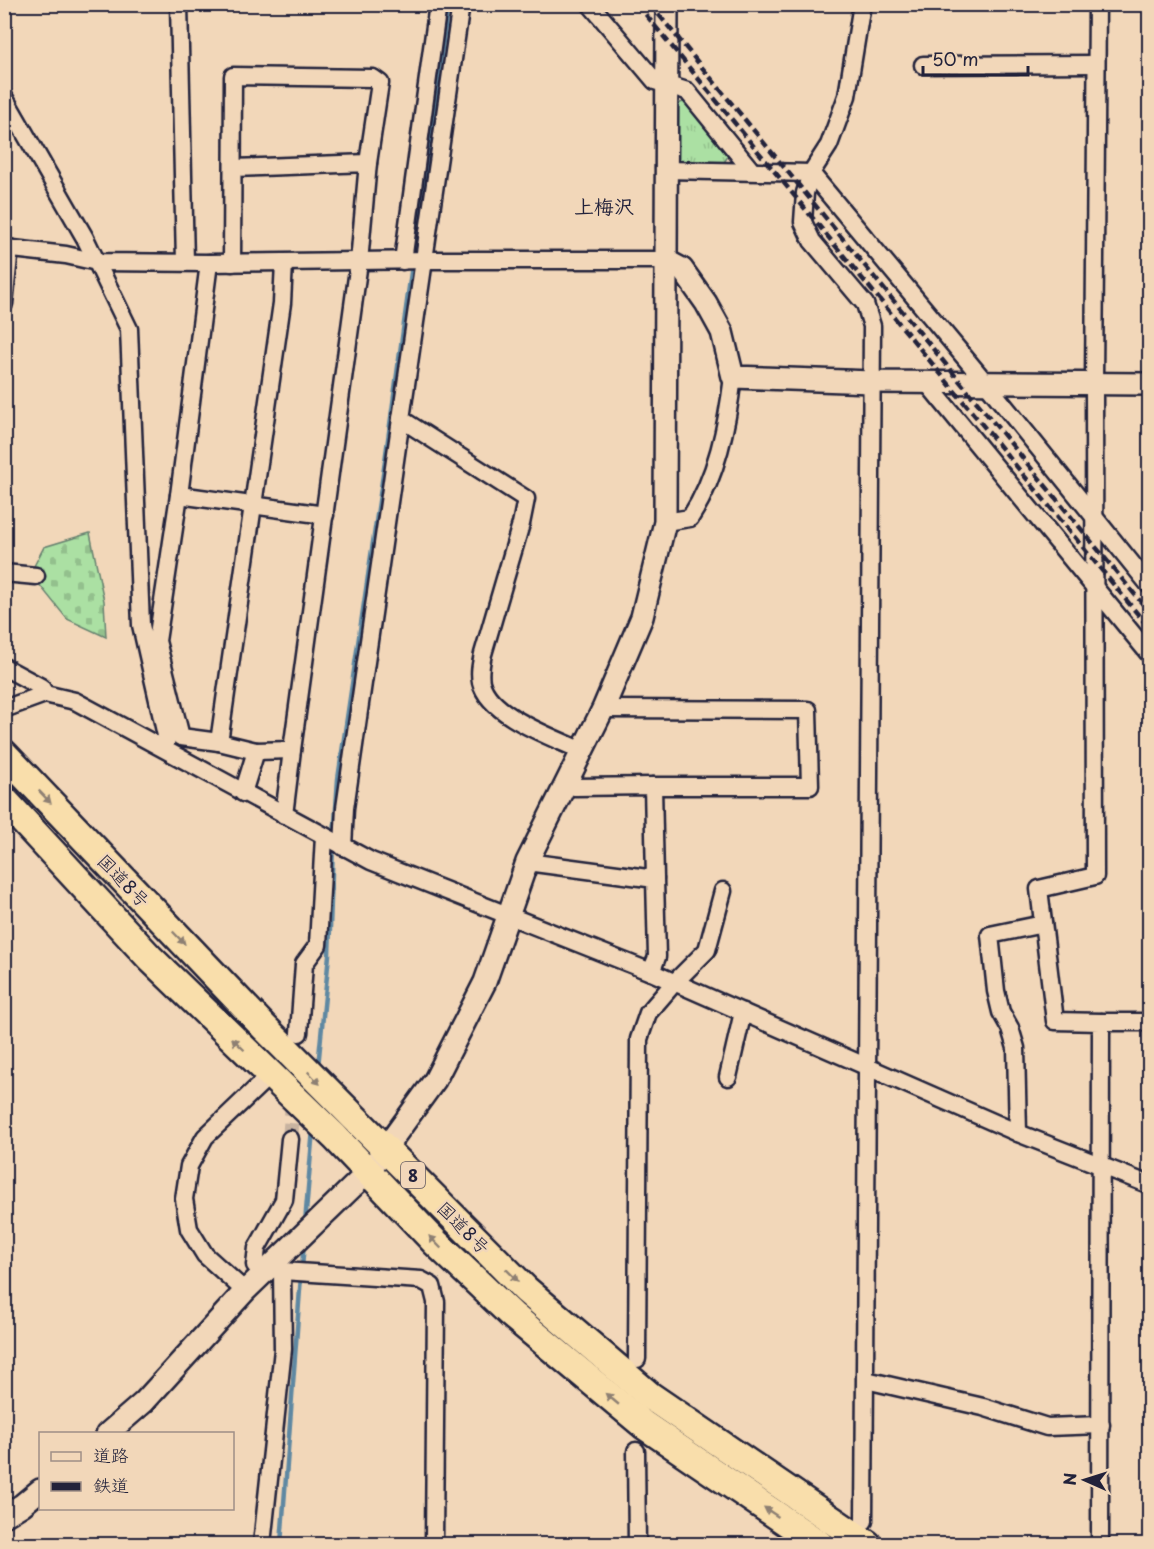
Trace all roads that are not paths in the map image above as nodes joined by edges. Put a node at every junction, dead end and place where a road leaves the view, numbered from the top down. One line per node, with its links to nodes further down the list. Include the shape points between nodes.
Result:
1 (178, 4): 22 (street)
2 (438, 4): 20 (street)
3 (461, 4): 18 (street)
4 (590, 4): 10 (street, via 655,81)
5 (667, 4): 10 (street)
6 (862, 4): 16 (street, via 847,96 829,145)
7 (1097, 4): 8 (street)
8 (1096, 64): 9 (street); 32 (street)
9 (923, 65)
10 (666, 84): 14 (street); 15 (street, via 687,92)
11 (4, 97): 21 (street)
12 (368, 163): 13 (street); 13 (street, via 380,83 373,78 233,75); 23 (street)
13 (233, 168): 25 (street)
14 (666, 170): 15 (street); 19 (street)
15 (752, 171): 16 (street)
16 (811, 173): 29 (street, via 803,222 812,241 865,304 872,326); 31 (street)
17 (7, 248): 21 (street); 27 (street)
18 (424, 260): 19 (street); 20 (street); 34 (street)
19 (665, 260): 28 (street, via 682,268 711,313 722,332); 39 (street)
20 (403, 261): 23 (street)
21 (97, 262): 22 (street); 49 (street, via 129,329 141,625)
22 (185, 262): 24 (street)
23 (358, 262): 26 (street); 37 (street)
24 (209, 263): 25 (street); 35 (street)
25 (232, 263): 26 (street)
26 (284, 263): 36 (street, via 282,303)
27 (4, 303)
28 (733, 377): 29 (street); 39 (street, via 728,421 704,498 690,518)
29 (872, 382): 30 (street); 73 (street)
30 (927, 383): 31 (street); 43 (street)
31 (987, 383): 32 (street); 38 (street)
32 (1094, 384): 33 (street); 38 (street)
33 (1149, 384)
34 (401, 420): 53 (street, via 526,499 483,654 481,684 505,713); 61 (street, via 345,808)
35 (179, 495): 36 (street); 50 (street, via 157,641 182,737)
36 (253, 506): 37 (street); 50 (street)
37 (325, 515): 51 (street)
38 (1094, 519): 42 (street); 43 (street)
39 (665, 522): 48 (street, via 642,617)
40 (4, 573): 41 (street)
41 (36, 576)
42 (1149, 586)
43 (1094, 588): 44 (street); 66 (street, via 1095,876 1039,889)
44 (1149, 655)
45 (4, 667): 46 (street, via 40,687)
46 (45, 694): 47 (street); 57 (street, via 75,701)
47 (4, 709)
48 (603, 709): 53 (street); 56 (street, via 808,710 810,786)
49 (167, 740)
50 (219, 742): 52 (street)
51 (292, 750): 52 (street); 59 (street)
52 (256, 751): 57 (street)
53 (582, 751): 55 (street)
54 (4, 754): 78 (highway, 国道8号 / 8, one-way to 78)
55 (565, 783): 56 (street, via 575,787); 62 (street)
56 (653, 786): 63 (street)
57 (243, 793): 59 (street)
58 (4, 800): 74 (highway, 国道8号 / 8, one-way to 58, via 150,958)
59 (284, 815): 60 (street)
60 (324, 836): 61 (street); 72 (street, via 318,945 304,964)
61 (343, 847): 65 (street)
62 (527, 862): 63 (street); 65 (street)
63 (655, 879): 67 (street, via 657,957)
64 (723, 891): 68 (street, via 707,950)
65 (510, 916): 67 (street); 78 (street, via 463,1028 435,1080)
66 (1043, 924): 70 (street, via 1055,1021); 76 (street, via 990,935 996,991 1016,1048)
67 (651, 972): 68 (street)
68 (674, 983): 69 (street); 84 (street, via 648,1013 639,1039)
69 (743, 1011): 73 (street); 75 (street)
70 (1101, 1022): 71 (street); 79 (street)
71 (1149, 1022)
72 (299, 1033)
73 (868, 1066): 76 (street); 85 (street)
74 (270, 1075): 80 (highway, 国道8号 / 8); 83 (street, via 205,1137 189,1166 184,1199 189,1229 205,1255)
75 (728, 1077)
76 (1018, 1133): 79 (street)
77 (290, 1139): 82 (street, via 284,1200 256,1248 255,1265)
78 (385, 1149): 80 (street); 91 (highway, 国道8号 / 8, one-way to 91, via 526,1290 650,1396)
79 (1102, 1166): 81 (street); 86 (street)
80 (369, 1172): 82 (street); 95 (highway, 国道8号 / 8, one-way to 80, via 644,1425 512,1315)
81 (1149, 1185)
82 (273, 1270): 83 (street); 92 (street, via 282,1349); 93 (street, via 421,1280 432,1286 436,1302)
83 (245, 1291): 87 (street, via 144,1402)
84 (637, 1359)
85 (866, 1380): 86 (street, via 983,1407 1047,1427); 91 (street)
86 (1101, 1425): 96 (street)
87 (109, 1432)
88 (636, 1451): 94 (street)
89 (39, 1491): 90 (street)
90 (4, 1516)
91 (865, 1533)
92 (262, 1545)
93 (434, 1545)
94 (637, 1545)
95 (819, 1545)
96 (1100, 1545)

